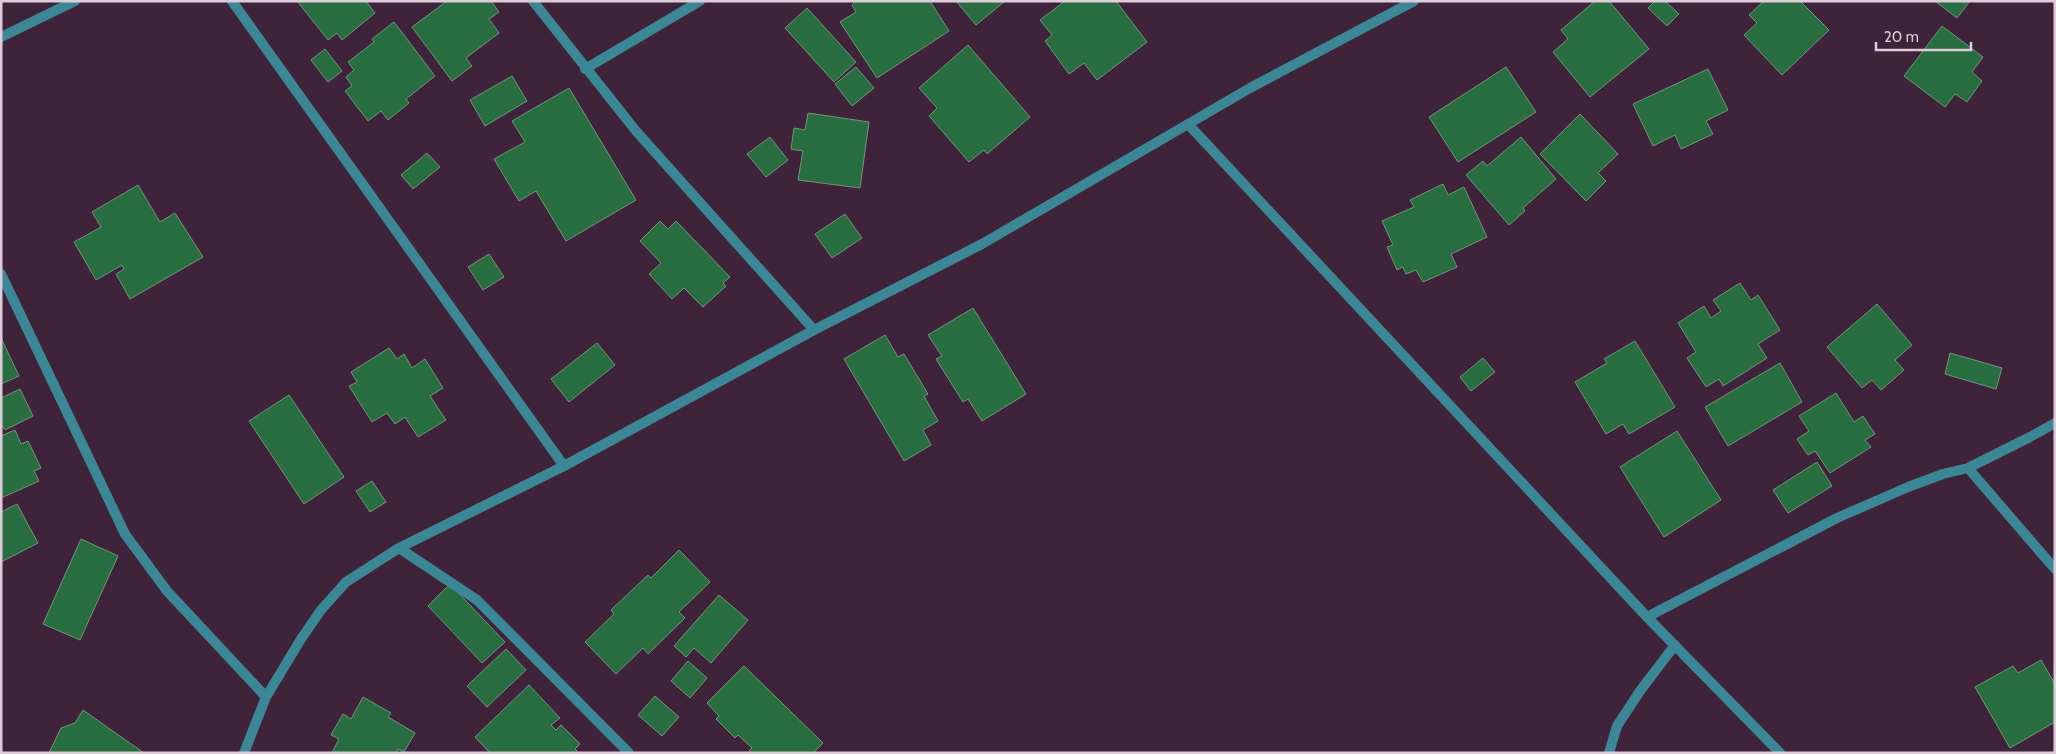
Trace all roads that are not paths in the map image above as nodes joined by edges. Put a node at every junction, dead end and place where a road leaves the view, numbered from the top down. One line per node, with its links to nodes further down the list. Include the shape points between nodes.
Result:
1 (75, 1): 6 (street)
2 (232, 1): 12 (street)
3 (533, 1): 7 (street)
4 (700, 1): 7 (street)
5 (1414, 1): 8 (street)
6 (1, 37)
7 (585, 69): 10 (street, via 636,131)
8 (1188, 124): 10 (street, via 982,244); 16 (street)
9 (1, 274): 18 (street, via 125,534 167,591)
10 (814, 330): 12 (street)
11 (2055, 423): 13 (street)
12 (564, 466): 14 (street)
13 (1968, 468): 15 (street); 16 (street, via 1908,487 1837,518)
14 (399, 548): 18 (street, via 346,582 321,610); 20 (street, via 477,600)
15 (2055, 569)
16 (1647, 617): 17 (street)
17 (1675, 645): 21 (street, via 1617,726); 22 (street)
18 (266, 697): 19 (street)
19 (244, 753)
20 (629, 753)
21 (1608, 753)
22 (1780, 753)

